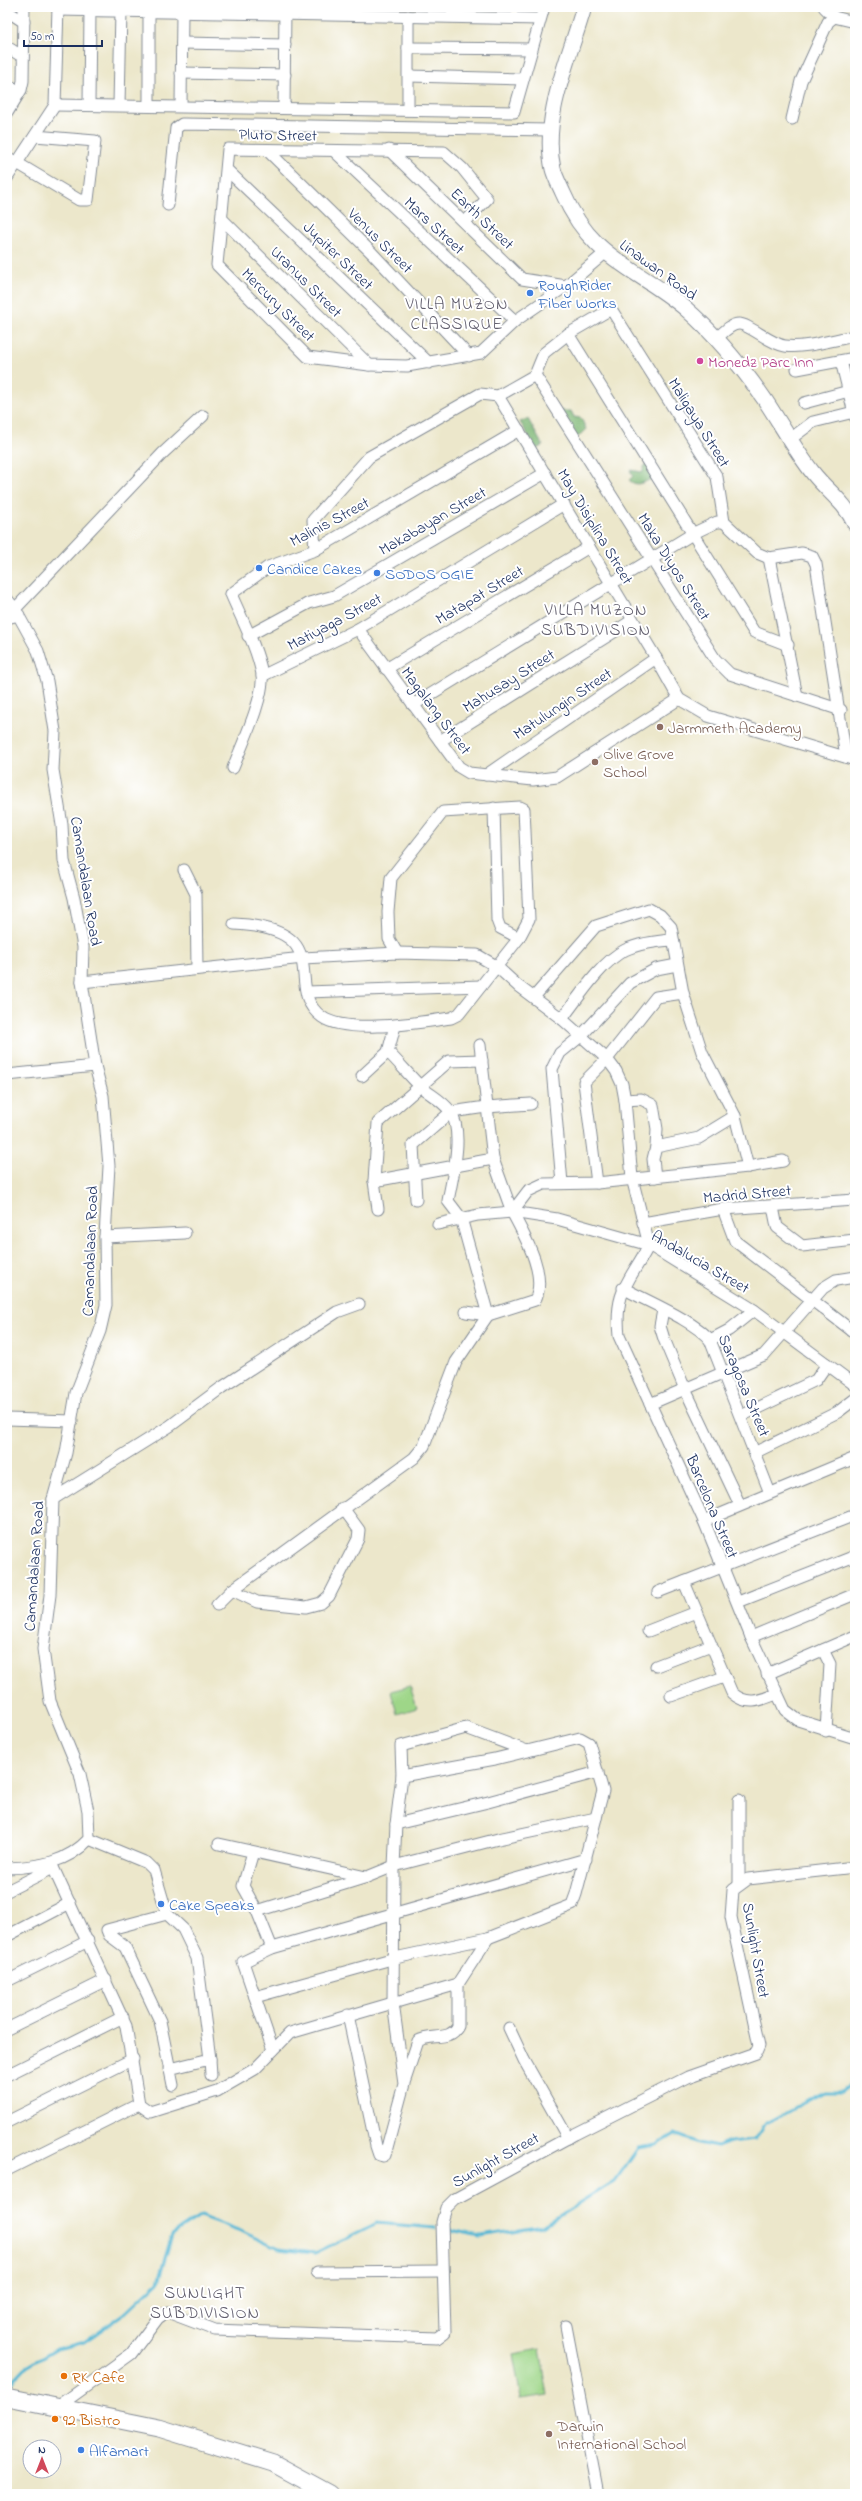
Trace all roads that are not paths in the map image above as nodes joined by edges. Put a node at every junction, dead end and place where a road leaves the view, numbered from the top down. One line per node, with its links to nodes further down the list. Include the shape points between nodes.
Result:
1 (24, 7): 15 (street)
2 (544, 7): 14 (street)
3 (584, 7): 38 (street, Linawan Road, via 553,110)
4 (824, 7): 13 (street)
5 (58, 8): 6 (street); 30 (street)
6 (90, 10): 7 (street); 29 (street)
7 (121, 10): 8 (street); 31 (street)
8 (149, 10): 11 (street); 33 (street)
9 (285, 10): 11 (street); 12 (street); 18 (street)
10 (7, 11): 15 (street)
11 (182, 12): 17 (street)
12 (408, 16): 14 (street); 20 (street)
13 (834, 17): 16 (street); 37 (street, via 828,22 801,80)
14 (540, 19): 21 (street)
15 (24, 22): 22 (street)
16 (855, 22)
17 (182, 43): 18 (street); 23 (street)
18 (285, 45): 24 (street)
19 (7, 47): 22 (street)
20 (408, 48): 21 (street); 25 (street)
21 (532, 50): 26 (street)
22 (23, 57): 28 (street, via 23,81)
23 (181, 73): 24 (street); 32 (street)
24 (285, 75): 34 (street)
25 (409, 76): 26 (street); 35 (street)
26 (523, 80): 35 (street, via 514,112)
27 (7, 84): 28 (street)
28 (20, 92): 36 (street)
29 (89, 104): 30 (street); 31 (street)
30 (55, 105): 39 (street)
31 (119, 105): 33 (street)
32 (181, 105): 33 (street); 34 (street)
33 (149, 106)
34 (284, 108): 35 (street)
35 (408, 110)
36 (7, 113)
37 (792, 119)
38 (550, 130): 47 (street, via 182,124 176,128); 50 (street, Linawan Road, via 554,170 570,209 589,237)
39 (35, 136): 44 (street); 44 (street, via 95,141 88,200 79,200)
40 (267, 150): 42 (street, Pluto Street); 45 (street, Pluto Street, via 228,149); 57 (street, Venus Street, via 372,253)
41 (389, 150): 42 (street, Pluto Street); 49 (street, Earth Street); 49 (street, Pluto Street, via 444,152 462,168 487,199)
42 (334, 151): 53 (street, Mars Street)
43 (7, 157): 44 (street)
44 (17, 163): 46 (street)
45 (227, 170): 48 (street, Pluto Street); 60 (street, Jupiter Street)
46 (8, 176)
47 (168, 205)
48 (222, 219): 51 (street, Pluto Street); 61 (street, Uranus Street)
49 (465, 222): 52 (street, Earth Street, via 522,279)
50 (606, 253): 52 (street, Mercury Street); 56 (street, Linawan Road, via 684,308)
51 (217, 265): 61 (street, Mercury Street, via 308,357)
52 (566, 286): 53 (street, Mercury Street)
53 (515, 321): 57 (street, Mercury Street, via 481,353)
54 (568, 334): 63 (street, via 544,353); 73 (street, Maligaya Street, via 611,309 717,477); 75 (street)
55 (855, 336): 56 (street, via 786,346 765,339 746,325 738,324 730,327)
56 (716, 339): 70 (street, Linawan Road, via 765,400)
57 (469, 356): 60 (street, Mercury Street)
58 (855, 358): 59 (street)
59 (841, 361): 62 (street); 64 (street)
60 (429, 363): 61 (street, Mercury Street, via 408,366)
61 (369, 365)
62 (797, 369)
63 (535, 375): 65 (street); 79 (street, Maka Diyos Street)
64 (849, 391): 66 (street); 67 (street)
65 (498, 396): 69 (street, May Disiplina Street); 77 (street, via 480,394 369,457 313,520)
66 (804, 403)
67 (854, 415): 70 (street, via 813,422)
68 (203, 416): 82 (street, via 163,453)
69 (519, 430): 71 (street, May Disiplina Street); 77 (street, Malinis Street)
70 (789, 440): 74 (street, Linawan Road, via 814,474 849,510)
71 (545, 473): 72 (street, May Disiplina Street); 86 (street, Makabayan Street, via 334,596 309,603)
72 (564, 504): 76 (street, May Disiplina Street); 85 (street, Matiyaga Street)
73 (724, 522): 75 (street, via 717,522); 78 (street, via 756,553)
74 (855, 524)
75 (694, 533): 79 (street); 87 (street, via 754,632)
76 (589, 547): 80 (street, May Disiplina Street); 89 (street, Matapat Street)
77 (315, 550): 86 (street, Malinis Street, via 268,567 231,594)
78 (769, 558): 87 (street); 94 (street, via 802,553 812,556 816,564)
79 (652, 559): 80 (street); 91 (street, Maka Diyos Street, via 715,659 730,674)
80 (612, 584): 84 (street, May Disiplina Street); 93 (street)
81 (7, 599): 82 (street, Camandalaan Road)
82 (17, 612): 83 (street); 109 (street, Camandalaan Road, via 38,651 47,681 55,731 53,770 62,825 64,861 83,947)
83 (7, 618)
84 (634, 620): 88 (street, May Disiplina Street); 95 (street, Mahusay Street)
85 (358, 629): 89 (street, Magalang Street); 90 (street, Matiyaga Street)
86 (248, 636): 90 (street, Malinis Street)
87 (788, 645): 91 (street)
88 (656, 658): 92 (street, May Disiplina Street); 98 (street, Matulungin Street)
89 (386, 668): 93 (street, Magalang Street)
90 (262, 676): 97 (street, Malinis Street, via 258,701)
91 (797, 696): 94 (street, Maka Diyos Street)
92 (679, 699): 96 (street, via 708,716); 98 (street, Magalang Street, via 557,777 533,780)
93 (413, 705): 95 (street, Magalang Street)
94 (840, 710): 96 (street)
95 (440, 741): 98 (street, Magalang Street, via 459,767 469,773)
96 (851, 758)
97 (233, 768)
98 (486, 775)
99 (494, 808): 102 (street, via 497,920 500,928); 102 (street, via 524,809 529,919); 104 (street, via 443,812 391,878 389,939)
100 (184, 870): 108 (street, via 196,894)
101 (234, 924): 105 (street, via 259,925 278,932 294,942)
102 (520, 938): 107 (street)
103 (673, 940): 106 (street); 113 (street, via 671,927 660,915 649,909 596,926); 114 (street, via 638,945 623,951 601,970)
104 (397, 953): 105 (street); 107 (street, via 477,955)
105 (303, 958): 108 (street); 111 (street)
106 (677, 965): 112 (street); 116 (street, via 656,969 630,982)
107 (496, 966): 110 (street); 113 (street)
108 (197, 969): 109 (street)
109 (82, 982): 121 (street, Camandalaan Road)
110 (481, 986): 111 (street); 115 (street, via 459,1014 451,1018)
111 (307, 992): 115 (street, via 312,1006 322,1017 340,1025)
112 (683, 992): 119 (street, via 656,997); 129 (street, via 702,1052)
113 (534, 997): 114 (street)
114 (562, 1018): 116 (street)
115 (394, 1026): 118 (street)
116 (581, 1036): 119 (street); 139 (street, via 560,1053 552,1069)
117 (480, 1045): 120 (street)
118 (388, 1052): 123 (street); 124 (street)
119 (607, 1059): 125 (street, via 622,1084); 140 (street, via 584,1082)
120 (482, 1060): 124 (street, via 448,1061); 127 (street)
121 (95, 1066): 122 (street); 151 (street, Camandalaan Road, via 103,1096 108,1166)
122 (7, 1075)
123 (362, 1076)
124 (420, 1086): 128 (street); 138 (street, via 378,1123)
125 (625, 1100): 130 (street, via 641,1099 653,1104 657,1129); 137 (street)
126 (531, 1104): 127 (street)
127 (486, 1107): 128 (street); 131 (street)
128 (451, 1112): 133 (street, via 455,1126); 135 (street, via 414,1144)
129 (735, 1116): 130 (street, via 699,1138); 134 (street)
130 (656, 1147): 136 (street, via 653,1159)
131 (493, 1159): 133 (street); 146 (street)
132 (783, 1161): 134 (street)
133 (456, 1164): 135 (street); 147 (street, via 448,1201)
134 (748, 1167): 136 (street)
135 (414, 1173): 138 (street); 141 (street)
136 (655, 1177): 137 (street)
137 (632, 1178): 140 (street); 148 (street)
138 (374, 1181): 144 (street)
139 (562, 1183): 140 (street); 146 (street, via 543,1184 528,1191)
140 (597, 1183)
141 (416, 1200)
142 (855, 1200): 143 (street, Madrid Street)
143 (774, 1207): 145 (street, Madrid Street); 152 (street, via 777,1227 802,1246)
144 (378, 1209)
145 (723, 1209): 148 (street, Madrid Street); 156 (street, via 735,1241)
146 (512, 1212): 147 (street, Andalucia Street); 153 (street, Andalucia Street, via 556,1219); 161 (street, via 529,1246 538,1274 540,1292 535,1300)
147 (461, 1218): 149 (street, Andalucia Street); 161 (street)
148 (643, 1223): 153 (street)
149 (438, 1224)
150 (185, 1233): 151 (street)
151 (104, 1237): 173 (street, Camandalaan Road, via 106,1305 100,1331 76,1393)
152 (855, 1240)
153 (648, 1246): 155 (street, Barcelona Street); 159 (street, Andalucia Street)
154 (855, 1277): 156 (street, via 836,1280 823,1288)
155 (623, 1288): 158 (street, Saragosa Street); 170 (street, Barcelona Street, via 616,1312 619,1336)
156 (812, 1300): 162 (street); 163 (street)
157 (358, 1304): 177 (street, via 337,1312 221,1388 170,1426)
158 (663, 1310): 164 (street, Saragosa Street, via 703,1331); 168 (street, via 660,1326)
159 (754, 1310): 162 (street, Andalucia Street); 164 (street)
160 (466, 1312): 161 (street)
161 (488, 1315): 179 (street, via 456,1362 424,1446 414,1458)
162 (785, 1332): 165 (street, Andalucia Street); 166 (street, via 764,1355)
163 (855, 1333)
164 (710, 1340): 166 (street, Saragosa Street)
165 (827, 1364): 167 (street, Andalucia Street); 171 (street, via 816,1380)
166 (723, 1374): 168 (street); 171 (street, Saragosa Street)
167 (855, 1385)
168 (685, 1389): 170 (street); 178 (street)
169 (855, 1399): 174 (street, via 838,1412)
170 (650, 1404): 181 (street, Barcelona Street)
171 (741, 1416): 174 (street, Saragosa Street)
172 (7, 1419): 173 (street)
173 (72, 1421): 177 (street, Camandalaan Road)
174 (756, 1452): 176 (street, Saragosa Street)
175 (855, 1458): 176 (street)
176 (770, 1493): 178 (street)
177 (52, 1499): 209 (street, Camandalaan Road, via 50,1595 43,1649 50,1701 80,1774 88,1811)
178 (740, 1505): 181 (street)
179 (343, 1508): 185 (street); 185 (street, via 359,1530 358,1539 330,1596 321,1603 306,1607 257,1602)
180 (855, 1515): 183 (street)
181 (704, 1521): 183 (street, Barcelona Street)
182 (855, 1556): 188 (street)
183 (723, 1569): 184 (street); 188 (street, Barcelona Street)
184 (684, 1582): 186 (street); 190 (street)
185 (232, 1590): 189 (street)
186 (658, 1592)
187 (855, 1594): 193 (street)
188 (738, 1602): 193 (street, Barcelona Street)
189 (217, 1605)
190 (697, 1612): 191 (street); 194 (street)
191 (648, 1631)
192 (855, 1636): 195 (street)
193 (751, 1637): 197 (street, Barcelona Street)
194 (711, 1645): 196 (street); 198 (street)
195 (823, 1650): 197 (street); 201 (street, via 830,1664)
196 (656, 1666)
197 (767, 1674): 199 (street, Barcelona Street)
198 (724, 1677): 199 (street, via 732,1693 739,1699 751,1703); 200 (street)
199 (776, 1694): 201 (street, Barcelona Street, via 784,1710 798,1720)
200 (671, 1696)
201 (826, 1731): 202 (street, Barcelona Street)
202 (855, 1738)
203 (527, 1751): 204 (street, via 585,1739 589,1743); 205 (street); 205 (street, via 466,1728 401,1746)
204 (598, 1772): 207 (street, via 603,1791); 208 (street)
205 (402, 1776): 208 (street)
206 (739, 1800): 218 (street)
207 (596, 1818): 212 (street); 214 (street, via 498,1839)
208 (396, 1824): 214 (street)
209 (89, 1839): 213 (street, via 69,1857); 223 (street, via 152,1866)
210 (218, 1844): 211 (street)
211 (253, 1852): 217 (street); 221 (street, via 244,1886)
212 (586, 1859): 222 (street); 225 (street, via 572,1905)
213 (52, 1865): 216 (street); 219 (street); 220 (street)
214 (394, 1866): 217 (street); 222 (street)
215 (855, 1867): 218 (street, Sunlight Street, via 748,1879)
216 (7, 1868)
217 (367, 1877): 221 (street)
218 (739, 1884): 248 (street, Sunlight Street, via 733,1890 731,1917 759,2046 756,2053 688,2077)
219 (7, 1892)
220 (70, 1903): 224 (street); 226 (street)
221 (257, 1911): 227 (street)
222 (394, 1913): 227 (street); 228 (street)
223 (167, 1914): 240 (street, via 183,1929 197,1958); 241 (street, via 107,1930 109,1935 125,1947 160,2021)
224 (7, 1936)
225 (488, 1938): 228 (street); 231 (street)
226 (88, 1941): 229 (street); 230 (street)
227 (272, 1948): 232 (street, via 243,1962)
228 (395, 1958): 232 (street); 233 (street)
229 (106, 1980): 235 (street); 237 (street)
230 (7, 1981)
231 (458, 1984): 233 (street); 244 (street, via 456,2032 450,2036 418,2041)
232 (255, 1997): 238 (street)
233 (393, 2003): 234 (street); 244 (street)
234 (348, 2015): 238 (street, via 290,2032); 244 (street, via 379,2155 385,2155)
235 (123, 2017): 239 (street); 242 (street)
236 (509, 2028): 248 (street)
237 (7, 2029)
238 (274, 2050): 246 (street, via 255,2069 217,2092 150,2112)
239 (133, 2059): 246 (street); 247 (street)
240 (210, 2059): 241 (street); 243 (street)
241 (169, 2069): 245 (street)
242 (7, 2075)
243 (211, 2075)
244 (404, 2084)
245 (173, 2085)
246 (139, 2104): 249 (street)
247 (7, 2122)
248 (568, 2138): 250 (street, Sunlight Street, via 455,2198 446,2208 442,2222)
249 (7, 2170)
250 (443, 2271): 251 (street); 254 (street, Sunlight Street, via 445,2332 437,2338 215,2330 170,2313 164,2314 158,2318 131,2354)
251 (317, 2272)
252 (566, 2326): 256 (street)
253 (7, 2397): 254 (main road)
254 (56, 2408): 255 (main road, via 159,2428 273,2462)
255 (330, 2494)
256 (598, 2494)

